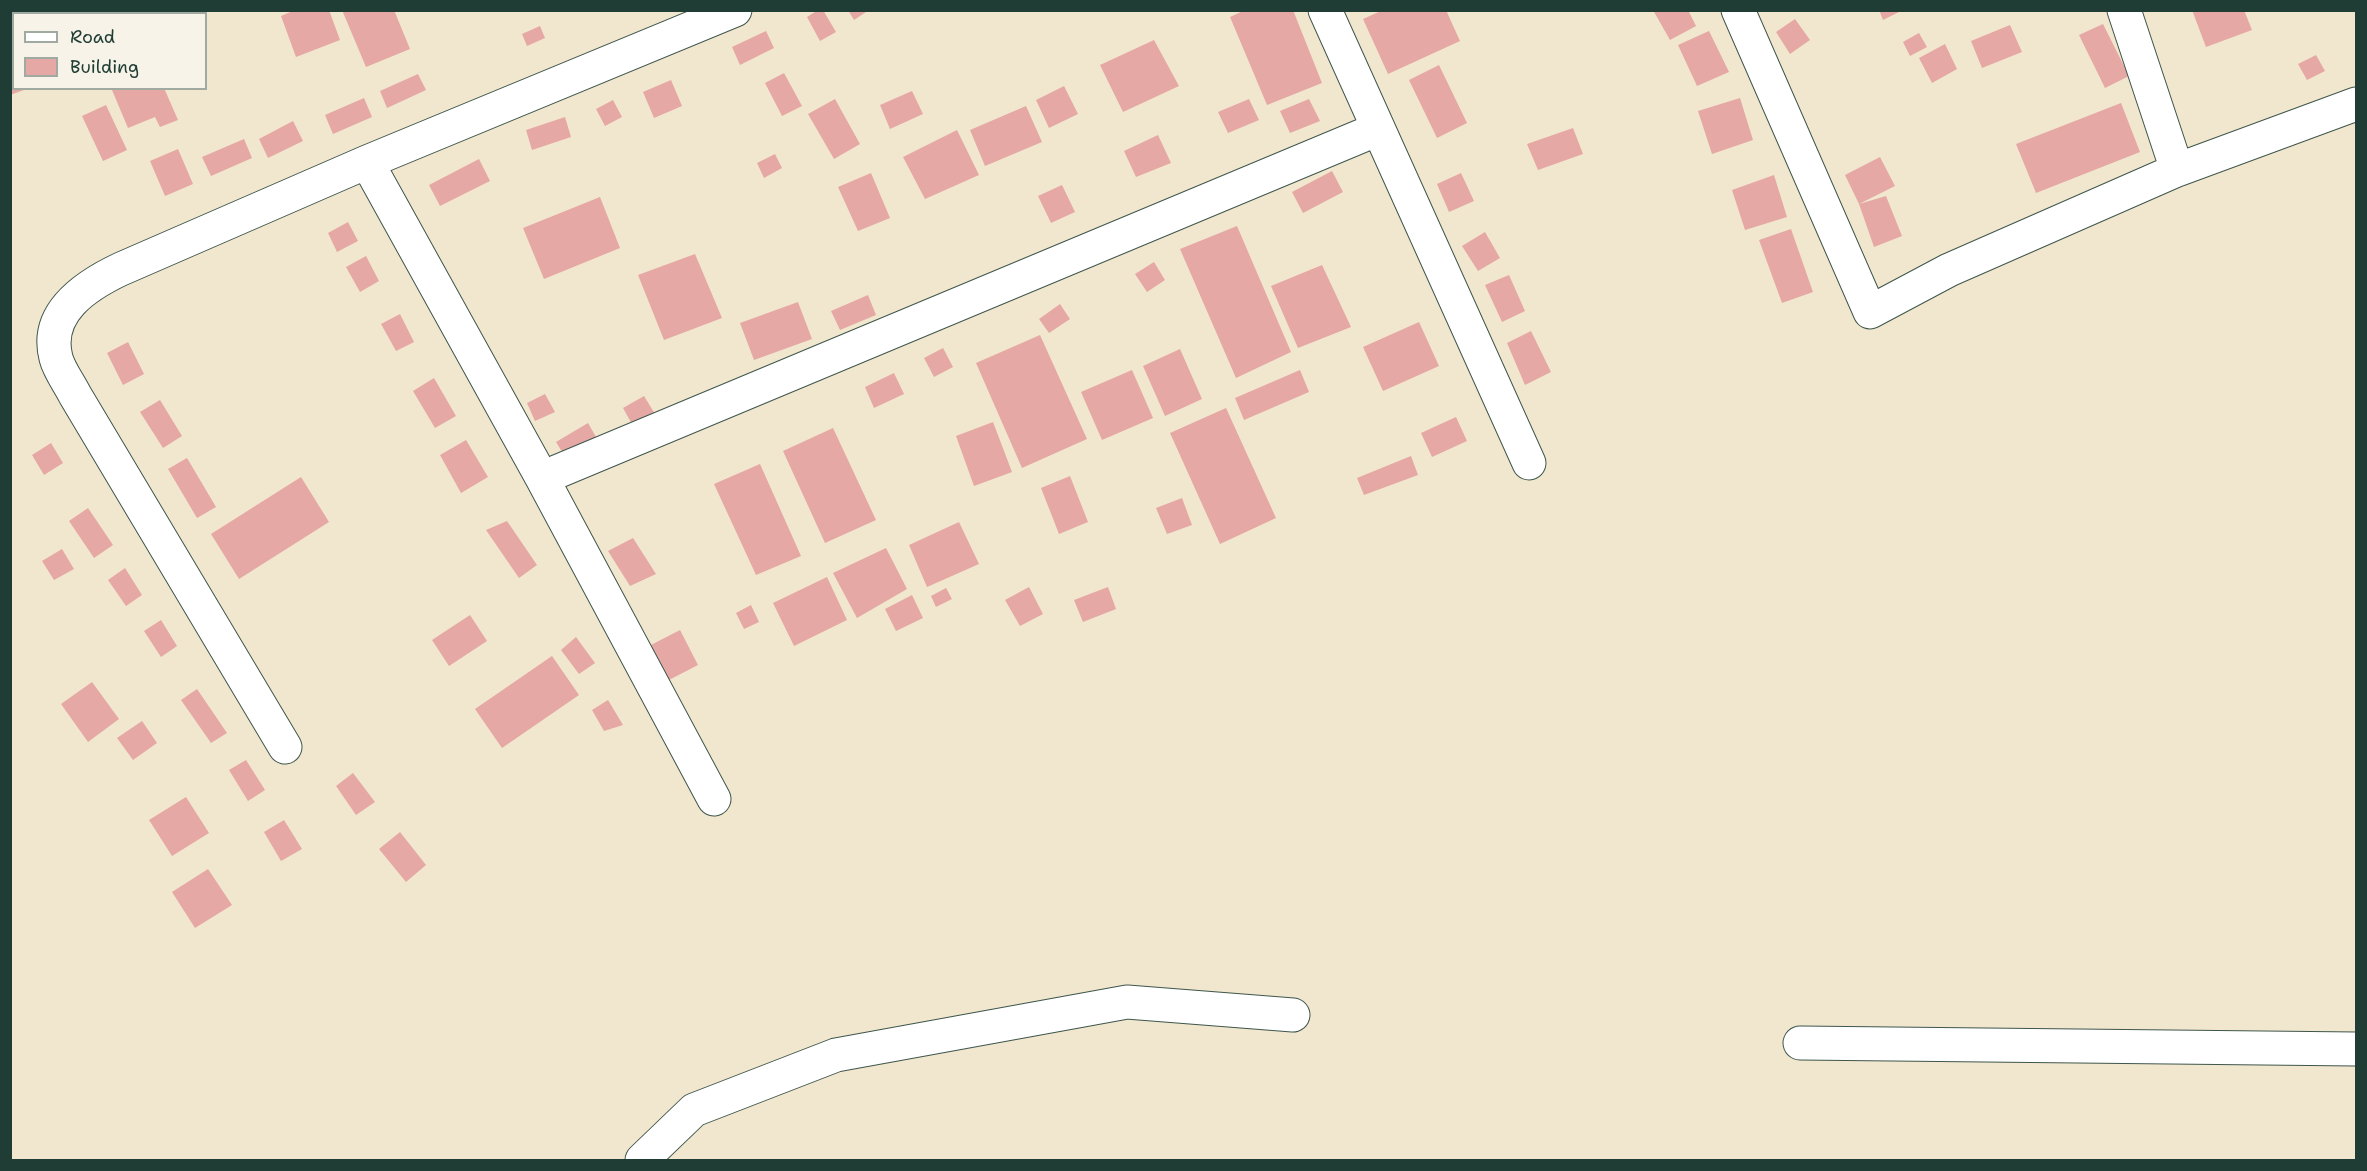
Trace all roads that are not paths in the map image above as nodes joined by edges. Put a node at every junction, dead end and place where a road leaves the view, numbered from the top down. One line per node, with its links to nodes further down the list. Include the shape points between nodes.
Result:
1 (735, 10): 7 (street)
2 (1325, 10): 6 (street)
3 (1738, 10): 8 (street, via 1870,312 1949,270)
4 (2124, 10): 8 (street)
5 (2356, 104): 8 (street)
6 (1378, 129): 9 (street); 10 (street)
7 (367, 162): 10 (street); 11 (street, via 93,282 68,304 55,329 56,358 75,395)
8 (2177, 170)
9 (1530, 463)
10 (542, 478): 12 (street)
11 (285, 747)
12 (714, 799)
13 (1293, 1016): 16 (street, via 1127,1002 836,1055 694,1110)
14 (1800, 1042): 15 (street)
15 (2356, 1049)
16 (642, 1161)

